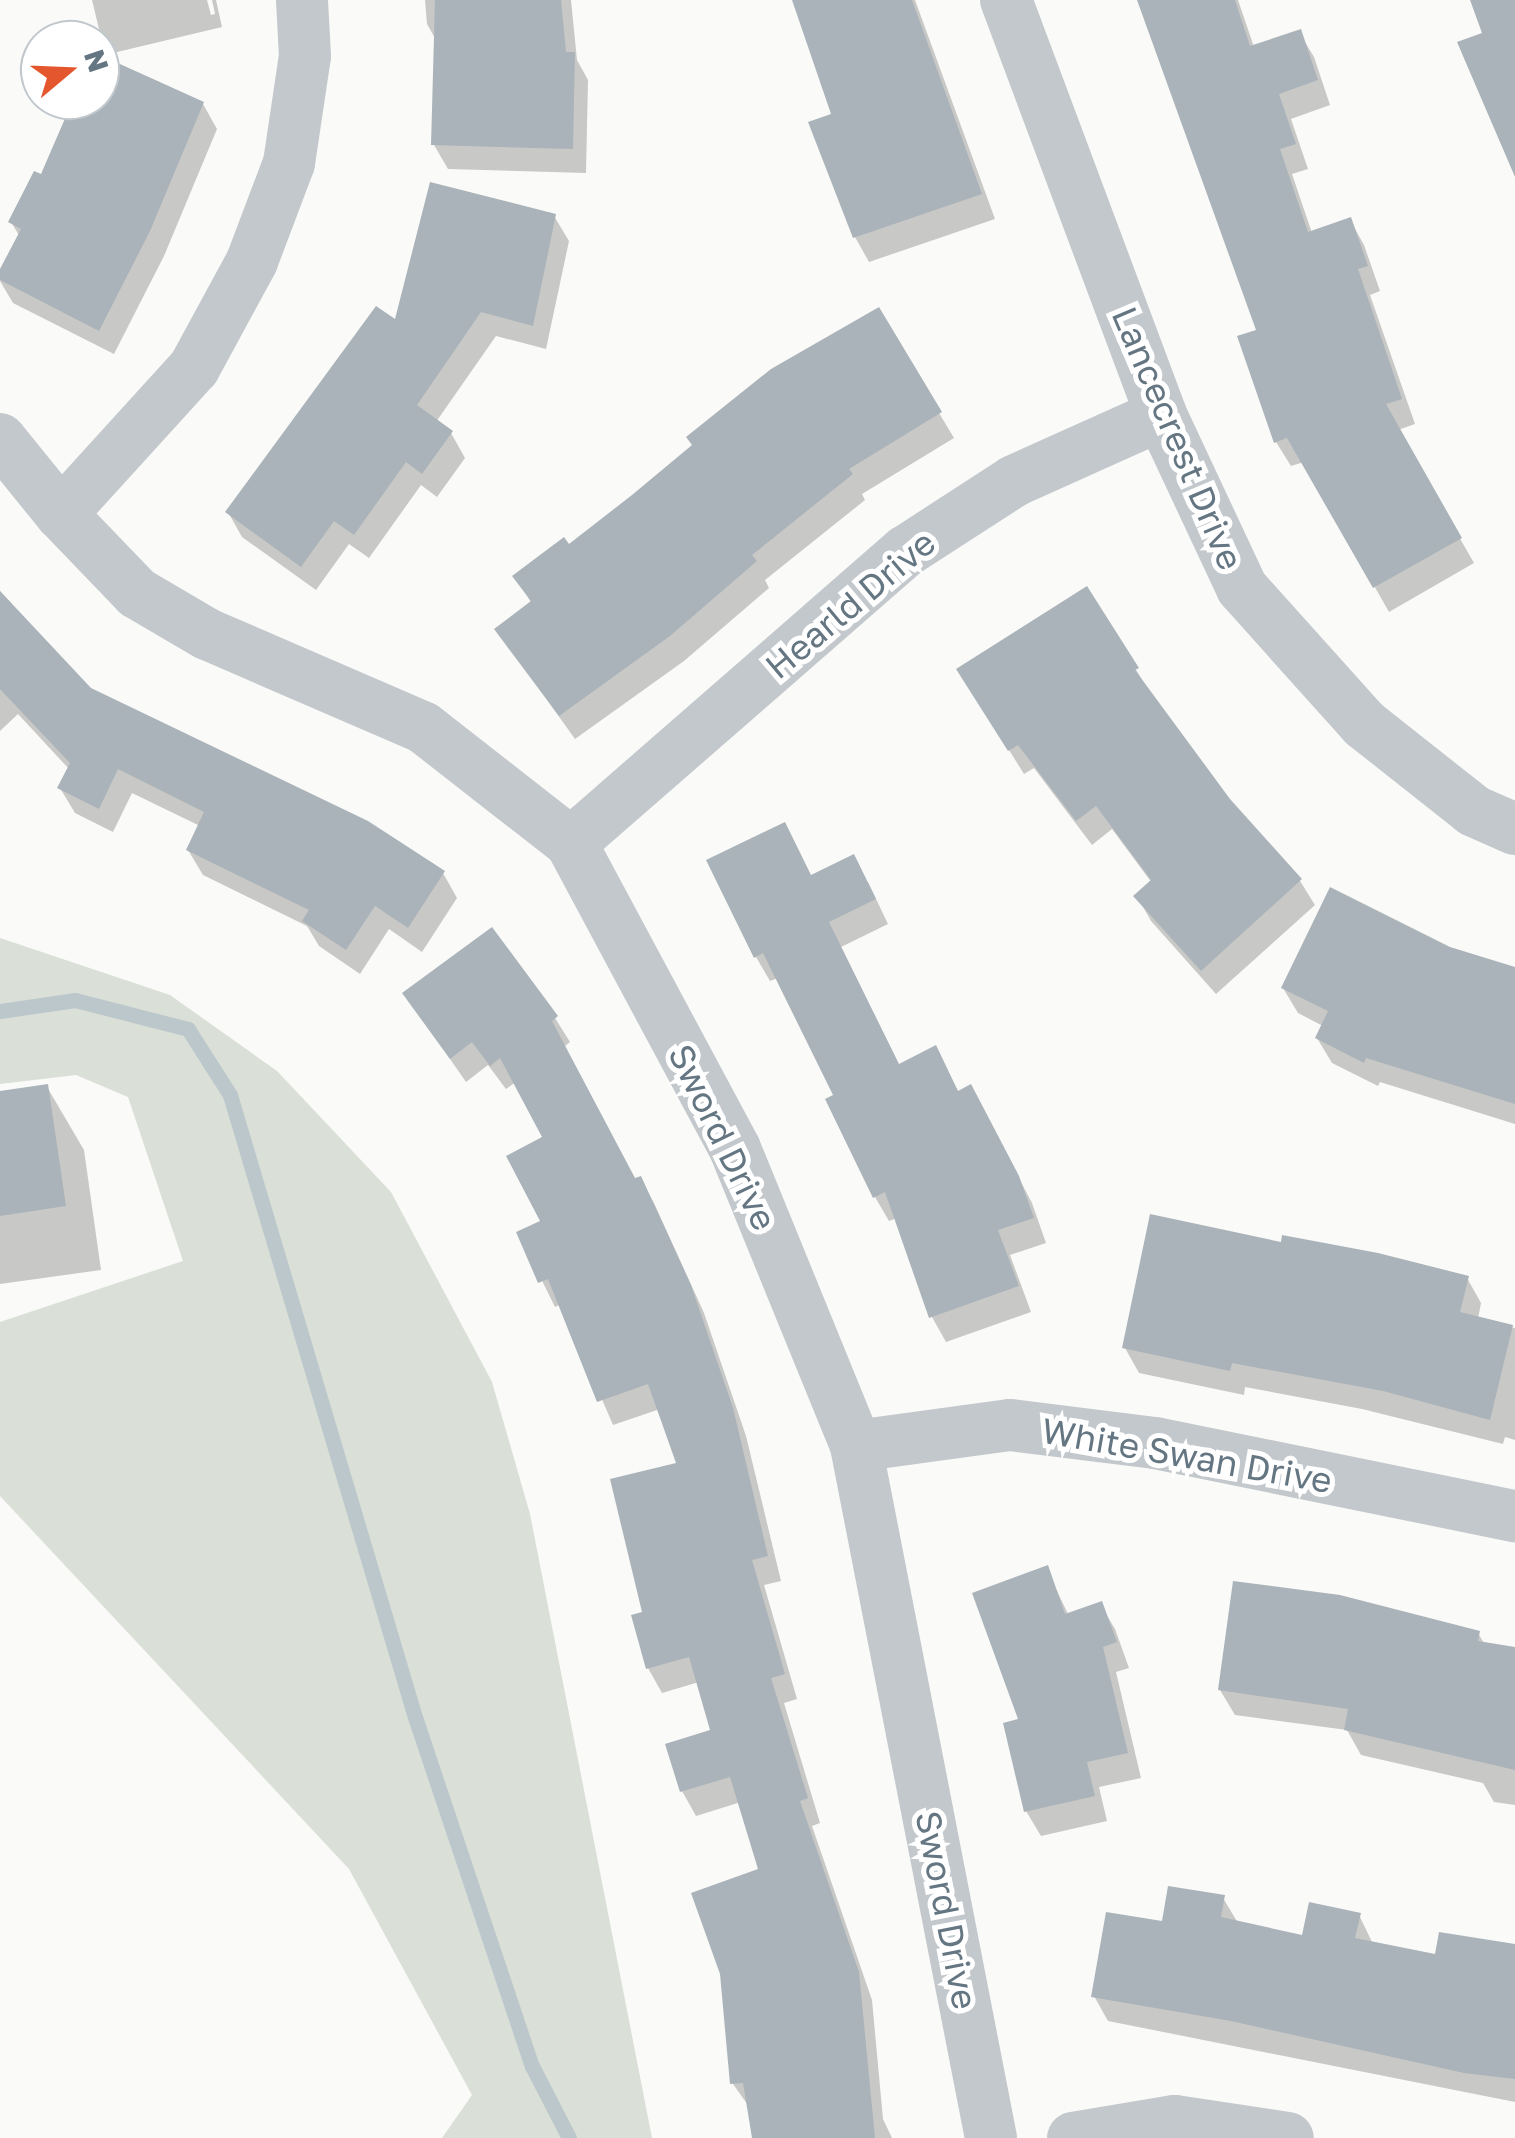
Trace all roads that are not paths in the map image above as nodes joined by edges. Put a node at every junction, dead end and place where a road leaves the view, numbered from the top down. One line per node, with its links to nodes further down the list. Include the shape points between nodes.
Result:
1 (302, 0): 5 (street, via 305,56 289,164 252,260 194,368)
2 (1006, 0): 3 (street, Lancecrest Drive)
3 (1161, 415): 6 (street, Lancecrest Drive, via 1242,588 1364,724 1474,812); 7 (street, Hearld Drive, via 1014,482 906,551)
4 (0, 438): 5 (street, Sword Drive)
5 (61, 514): 7 (street, Sword Drive, via 137,593 207,634 424,728)
6 (1515, 828)
7 (571, 843): 8 (street, Sword Drive, via 736,1149)
8 (856, 1446): 9 (street, White Swan Drive, via 1010,1426 1155,1443); 10 (street, Sword Drive)
9 (1515, 1516)
10 (991, 2138)
11 (1074, 2138): 12 (street, via 1175,2120)
12 (1288, 2138)

